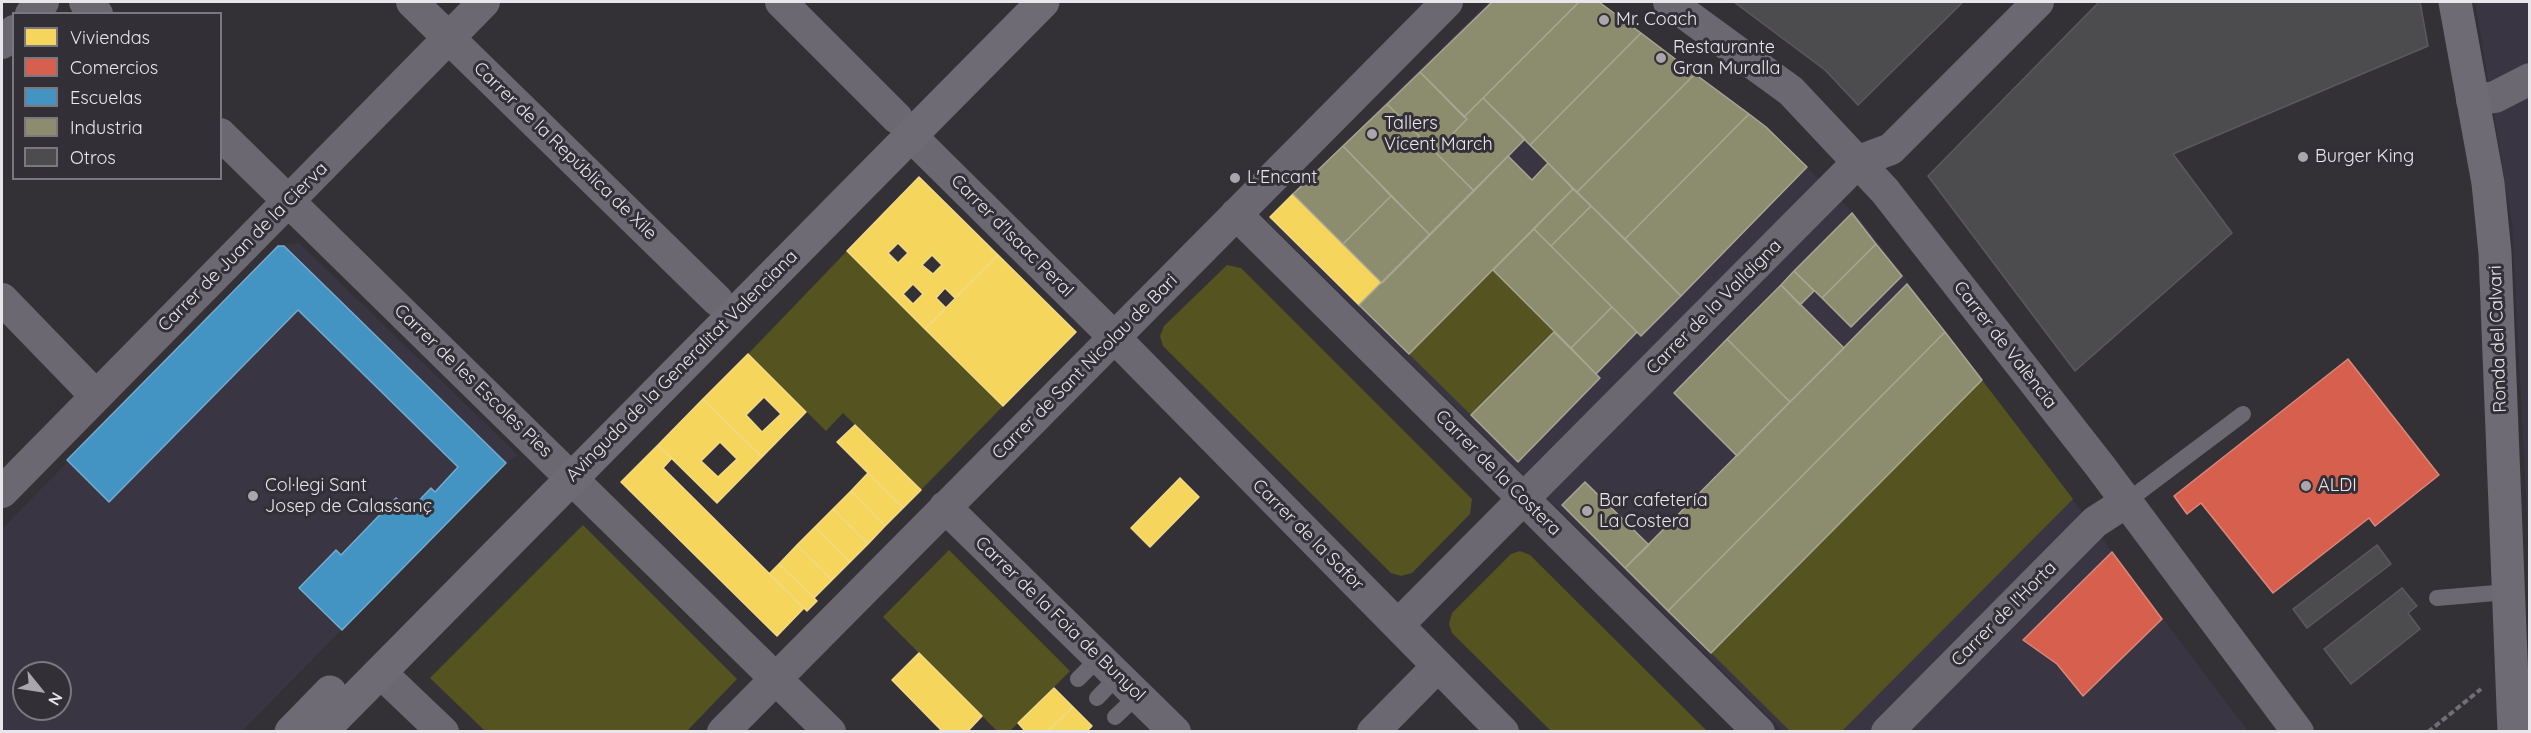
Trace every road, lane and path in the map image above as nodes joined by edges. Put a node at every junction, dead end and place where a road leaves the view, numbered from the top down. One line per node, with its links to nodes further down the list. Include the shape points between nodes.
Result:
1 (412, 2): 10 (street, Carrer de la República de Xile)
2 (484, 2): 10 (street, Carrer de Juan de la Cierva)
3 (781, 2): 13 (street, Carrer d'Isaac Peral)
4 (1012, 2): 13 (street, Avinguda de la Generalitat Valenciana)
5 (1043, 2): 13 (street, Avinguda de la Generalitat Valenciana)
6 (1447, 2): 17 (street, Carrer de Sant Nicolau de Bari)
7 (1669, 2): 15 (street, Carrer de València, via 1791,91)
8 (2038, 2): 15 (street, Carrer de la Valldigna, via 1891,149)
9 (2455, 2): 12 (street, Ronda del Calvari)
10 (448, 38): 16 (street, Carrer de Juan de la Cierva); 19 (street, Carrer de la República de Xile)
11 (2529, 79): 12 (street, via 2495,97)
12 (2472, 100): 29 (street, Ronda del Calvari, via 2488,183 2495,253)
13 (904, 127): 19 (street, Avinguda de la Generalitat Valenciana); 20 (street, Carrer d'Isaac Peral); 23 (street, Avinguda de la Generalitat Valenciana)
14 (222, 136): 16 (street, Carrer de les Escoles Pies)
15 (1859, 161): 25 (street, Carrer de la Valldigna); 26 (street, Carrer de València)
16 (288, 200): 21 (street, Carrer de Juan de la Cierva); 23 (street, Carrer de les Escoles Pies)
17 (1236, 214): 20 (street, Carrer de Sant Nicolau de Bari); 25 (street, Carrer de la Costera)
18 (2, 299): 21 (street)
19 (717, 300): 23 (street, Avinguda de la Generalitat Valenciana)
20 (1114, 337): 27 (street, Carrer de Sant Nicolau de Bari); 30 (street, Carrer de la Safor)
21 (96, 396): 24 (street, Carrer de Juan de la Cierva)
22 (2243, 414): 26 (lane)
23 (564, 471): 32 (street, Avinguda de la Generalitat Valenciana); 34 (street, Carrer de les Escoles Pies); 38 (street, Avinguda de la Generalitat Valenciana)
24 (2, 492)
25 (1524, 499): 30 (street, Carrer de la Valldigna); 46 (street, Carrer de la Costera)
26 (2126, 502): 47 (street, Carrer de l'Horta, via 2095,522); 48 (street, Carrer de València)
27 (945, 507): 33 (street, Carrer de la Foia de Bunyol); 34 (street, Carrer de Sant Nicolau de Bari)
28 (2437, 598): 29 (lane)
29 (2514, 598): 35 (street, Ronda del Calvari)
30 (1398, 625): 31 (street, Carrer de la Safor)
31 (1438, 666): 44 (street); 45 (street, Carrer de la Safor)
32 (380, 672): 39 (street, Avinguda de la Generalitat Valenciana); 40 (street)
33 (1108, 677): 36 (lane); 37 (lane); 43 (street, Carrer de la Foia de Bunyol)
34 (776, 678): 41 (street, Carrer de Sant Nicolau de Bari); 42 (street, Carrer de les Escoles Pies)
35 (2510, 679): 49 (street); 50 (street, Ronda del Calvari)
36 (1096, 698)
37 (1116, 717)
38 (291, 732)
39 (321, 732)
40 (443, 732)
41 (723, 732)
42 (830, 732)
43 (1175, 732)
44 (1373, 732)
45 (1503, 732)
46 (1759, 732)
47 (1887, 732)
48 (2298, 732)
49 (2491, 732)
50 (2514, 732)

